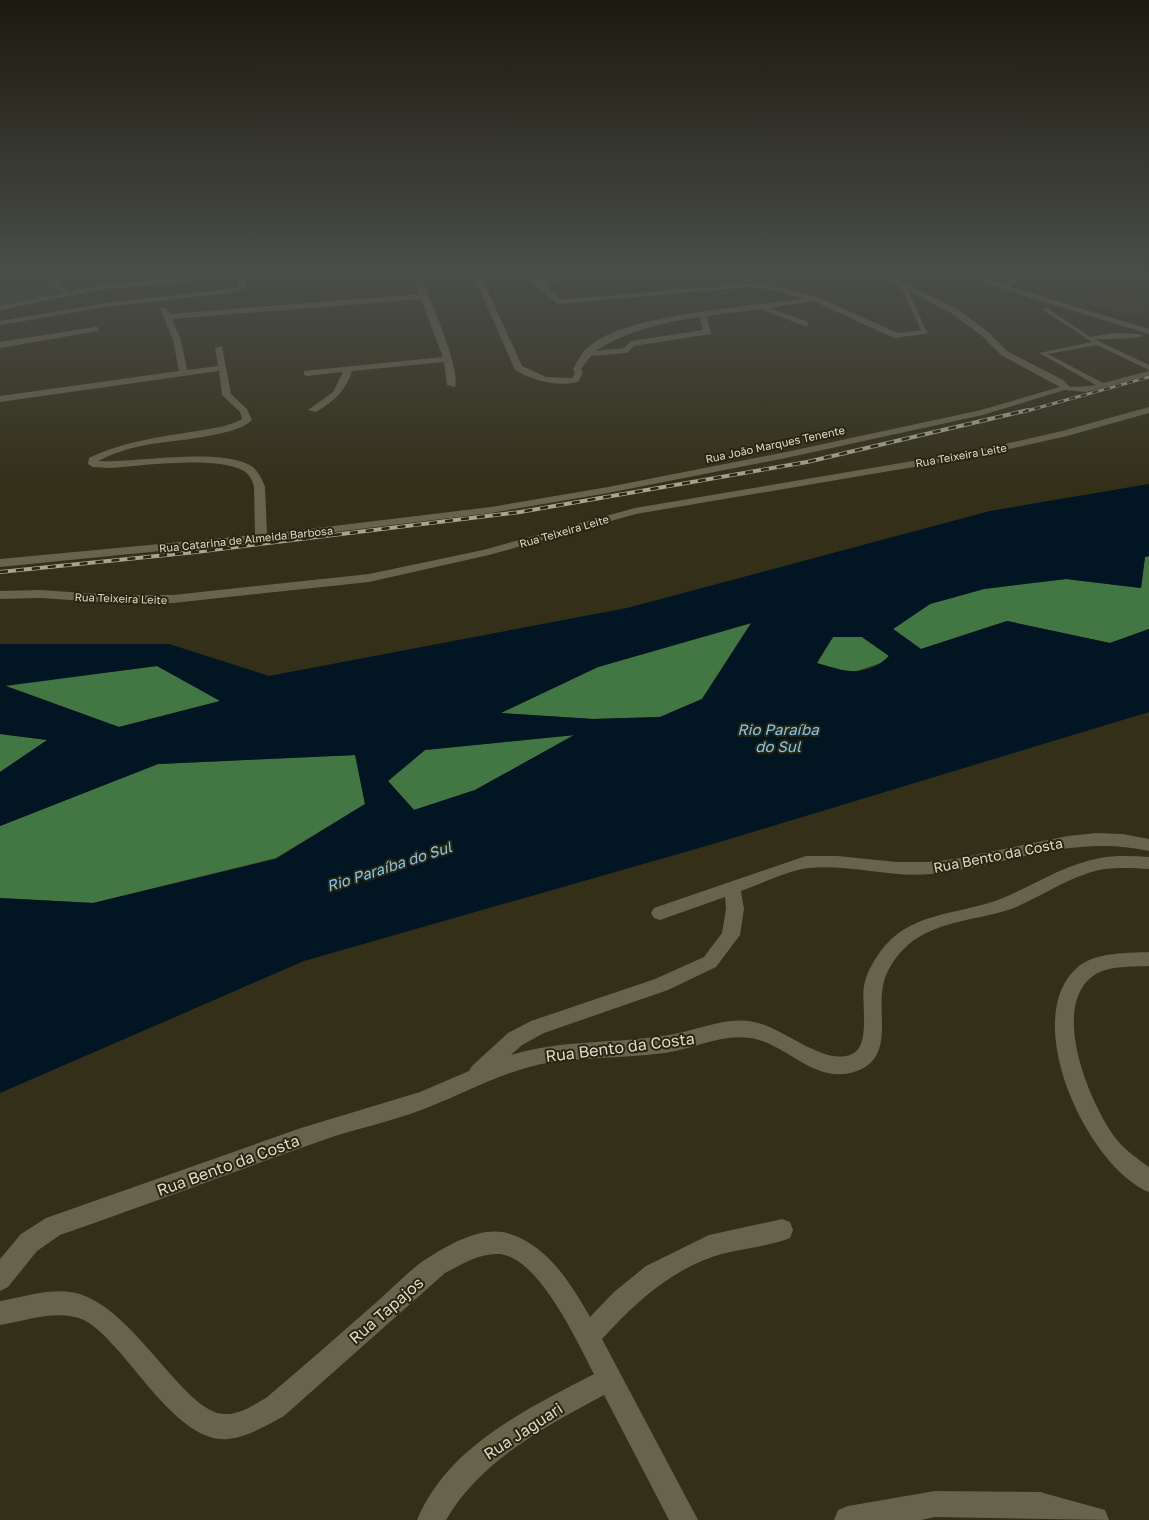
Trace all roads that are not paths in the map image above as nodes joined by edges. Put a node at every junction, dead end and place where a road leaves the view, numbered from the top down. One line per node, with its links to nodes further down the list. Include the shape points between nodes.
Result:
1 (177, 345): 15 (street)
2 (443, 345): 11 (street)
3 (508, 345): 10 (street, via 518,368 537,377 577,379 580,362)
4 (598, 345): 10 (street)
5 (630, 345): 10 (street, via 627,350)
6 (996, 345): 20 (street, via 1004,353 1060,382 1066,386)
7 (1087, 345): 19 (lane, via 1042,353)
8 (1102, 345): 13 (lane)
9 (219, 348): 12 (street)
10 (586, 354)
11 (448, 359): 14 (street); 18 (street)
12 (222, 368): 15 (street); 25 (street, via 227,395 244,411 247,420 224,429 104,453 93,460 93,464 107,467 211,461 233,463 251,470 258,480)
13 (1149, 368)
14 (348, 370): 16 (street); 22 (street, via 344,386 332,399)
15 (182, 372): 21 (street)
16 (306, 373)
17 (1149, 373): 19 (lane)
18 (452, 385)
19 (1103, 386): 20 (lane)
20 (1064, 390): 24 (street, Rua João Marques Tenente, via 984,412 786,455)
21 (0, 399)
22 (313, 410)
23 (1149, 410): 27 (street, Rua Teixeira Leite, via 1064,434 978,453 643,509 485,553 369,578 173,600)
24 (491, 510): 25 (street, Rua Catarina de Almeida Barbosa)
25 (261, 538): 26 (street, Rua Catarina de Almeida Barbosa)
26 (0, 563)
27 (0, 595)
28 (1149, 845): 31 (street, Rua Bento da Costa, via 1116,838 1085,839 976,862 926,868 826,860 806,862)
29 (1149, 854): 30 (street, Rua Bento da Costa)
30 (1139, 863): 34 (street, Rua Bento da Costa, via 1104,863 1076,871 1014,901 929,924 909,933 880,968 874,986 873,1042 869,1052 861,1061 849,1065 817,1061 768,1034 740,1029 669,1044 544,1055)
31 (732, 890): 32 (street, Rua Bento da Costa); 34 (street, Rua Bento da Costa, via 735,909 731,935 710,962 661,986 538,1027 516,1039)
32 (660, 913)
33 (1149, 959): 35 (street, via 1111,962 1086,972 1071,988 1065,1011 1065,1042 1080,1094 1109,1146)
34 (474, 1077): 37 (street, Rua Bento da Costa, via 419,1101 340,1125 54,1226 32,1238 13,1258)
35 (1149, 1181)
36 (782, 1230): 39 (street, via 709,1246 654,1274 622,1300)
37 (0, 1279)
38 (0, 1313): 39 (street, Rua Tapajos, via 51,1305 76,1305 94,1312 202,1422 221,1427 244,1424 275,1407 437,1265 468,1248 494,1242 518,1248 535,1261 552,1281)
39 (588, 1336): 40 (street, Rua Tapajos)
40 (609, 1379): 41 (street, Rua Jaguari, via 540,1417 481,1457 439,1502); 42 (street, Rua Tapajos)
41 (430, 1520)
42 (684, 1520)
43 (848, 1520): 44 (street, via 935,1504 1040,1505)
44 (1095, 1520)

